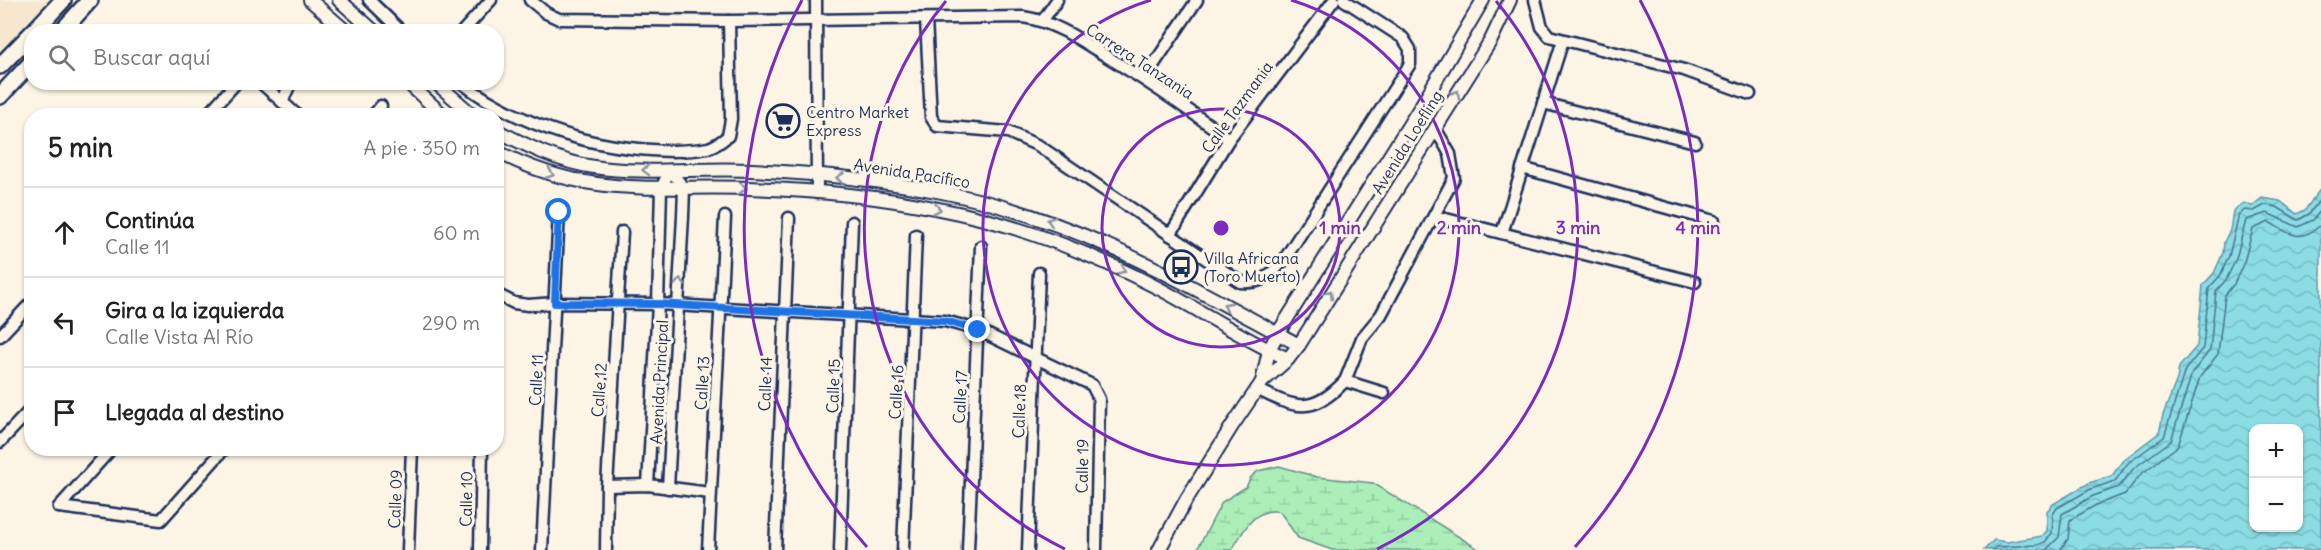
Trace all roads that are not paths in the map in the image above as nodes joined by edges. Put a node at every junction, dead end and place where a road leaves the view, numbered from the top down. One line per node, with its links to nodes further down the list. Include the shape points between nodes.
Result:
1 (63, 0): 22 (main road)
2 (90, 0): 23 (main road)
3 (310, 0): 17 (street)
4 (332, 0): 17 (street)
5 (339, 0): 25 (street)
6 (369, 0): 26 (street)
7 (491, 0): 27 (street)
8 (530, 0): 21 (street, Carrera Tanzania, via 559,19)
9 (816, 0): 18 (street)
10 (1057, 0): 20 (street)
11 (1197, 0): 32 (street)
12 (1334, 0): 51 (street, Calle Tazmania)
13 (1344, 0): 69 (street, via 1403,38 1410,49 1410,64 1284,260 1271,276 1256,284 1240,282)
14 (1484, 0): 84 (street, Avenida Loefling)
15 (1510, 0): 49 (street, Avenida Loefling, one-way to 15, via 1491,40)
16 (1535, 0): 29 (street, via 1542,27 1549,36)
17 (326, 13): 24 (street)
18 (816, 18): 19 (street, Carrera Tanzania); 21 (street, Carrera Tanzania); 56 (street)
19 (926, 19): 20 (street, Carrera Tanzania); 69 (street, via 931,117 938,126 1008,132 1032,142)
20 (1043, 20): 32 (street, Carrera Tanzania)
21 (729, 21): 47 (street, via 731,119 728,136 709,148 653,150 581,139)
22 (40, 24)
23 (68, 24)
24 (338, 24)
25 (366, 24)
26 (394, 24)
27 (469, 24)
28 (24, 40): 30 (main road)
29 (1563, 40): 39 (street, via 1684,70); 42 (street)
30 (0, 66)
31 (24, 70): 40 (main road)
32 (1144, 79): 51 (street, Carrera Tanzania)
33 (230, 90): 43 (street)
34 (269, 90): 41 (street)
35 (287, 90): 41 (street)
36 (416, 90): 45 (street)
37 (444, 90): 46 (street)
38 (471, 90): 48 (street)
39 (1750, 94)
40 (0, 96)
41 (282, 102): 44 (street)
42 (1543, 104): 52 (street); 54 (street)
43 (213, 108)
44 (289, 108)
45 (435, 108)
46 (465, 108)
47 (504, 108)
48 (504, 108)
49 (1435, 128): 61 (street, via 1450,154 1454,178); 86 (street, Avenida Loefling, one-way to 49)
50 (504, 134): 55 (street, Avenida Pacífico, one-way to 50, via 592,167 561,159)
51 (1230, 139): 69 (street, Calle Tazmania)
52 (1695, 141)
53 (504, 155): 57 (street, Avenida Pacífico, one-way to 57, via 555,177 589,185)
54 (1522, 168): 64 (street); 67 (street)
55 (670, 170): 56 (street, Avenida Pacífico); 57 (street, Avenida Principal); 58 (street)
56 (816, 175): 59 (street); 84 (street, Avenida Pacífico, one-way to 56, via 1160,270 1066,226 940,191)
57 (661, 188): 58 (street, Avenida Pacífico); 75 (street, Avenida Principal)
58 (684, 188): 59 (street, Avenida Pacífico, one-way to 59); 77 (street, Avenida Principal, one-way to 58)
59 (817, 193): 87 (street, Avenida Pacífico, one-way to 87, via 937,208 1060,242 1160,290)
60 (559, 212): 74 (street, Calle 11)
61 (1434, 216): 67 (street); 90 (street, via 1381,315 1362,338)
62 (725, 217): 78 (street, Calle 13)
63 (789, 218): 80 (street, Calle 14)
64 (1714, 221)
65 (852, 222): 81 (street, Calle 15)
66 (622, 232): 76 (street, Calle 12)
67 (1502, 233): 72 (street)
68 (916, 234): 82 (street, Calle 16)
69 (1170, 235)
70 (981, 246): 83 (street, Calle 17)
71 (1040, 273): 88 (street, Calle 18)
72 (1695, 282)
73 (504, 297): 74 (street, via 521,304)
74 (555, 303): 76 (street); 105 (street, Calle 11)
75 (658, 304): 76 (street); 77 (street); 99 (street, Avenida Principal)
76 (620, 305): 100 (street, Calle 12)
77 (679, 306): 78 (street); 101 (street, Avenida Principal)
78 (721, 308): 80 (street); 102 (street, Calle 13)
79 (24, 310): 85 (street)
80 (783, 312): 81 (street); 108 (street, Calle 14)
81 (850, 316): 82 (street); 109 (street, Calle 15)
82 (914, 319): 83 (street, via 945,321); 110 (street, Calle 16)
83 (978, 330): 88 (street); 111 (street, Calle 17)
84 (1278, 333): 86 (street, Avenida Pacífico); 87 (street, Avenida Loefling)
85 (0, 336)
86 (1299, 345): 89 (street, Avenida Loefling)
87 (1269, 350): 89 (street, Avenida Pacífico); 91 (street, Avenida Loefling)
88 (1036, 356): 112 (street, Calle 18); 113 (street, Calle 19, via 1092,385 1099,399)
89 (1288, 359): 91 (street, Avenida Loefling)
90 (1345, 381): 91 (street, via 1328,399 1300,406); 92 (street)
91 (1259, 386): 114 (street, via 1209,461)
92 (1384, 393)
93 (24, 416): 94 (street)
94 (0, 442)
95 (105, 456): 96 (street, via 59,507 161,520)
96 (218, 456)
97 (412, 456): 103 (street, Calle 09)
98 (482, 456): 104 (street, Calle 10)
99 (648, 485): 100 (street); 101 (street)
100 (607, 486): 106 (street, Calle 12)
101 (668, 488): 102 (street)
102 (710, 493): 107 (street, Calle 13)
103 (408, 550)
104 (480, 550)
105 (542, 550)
106 (606, 550)
107 (708, 550)
108 (775, 550)
109 (840, 550)
110 (903, 550)
111 (968, 550)
112 (1028, 550)
113 (1096, 550)
114 (1159, 550)

